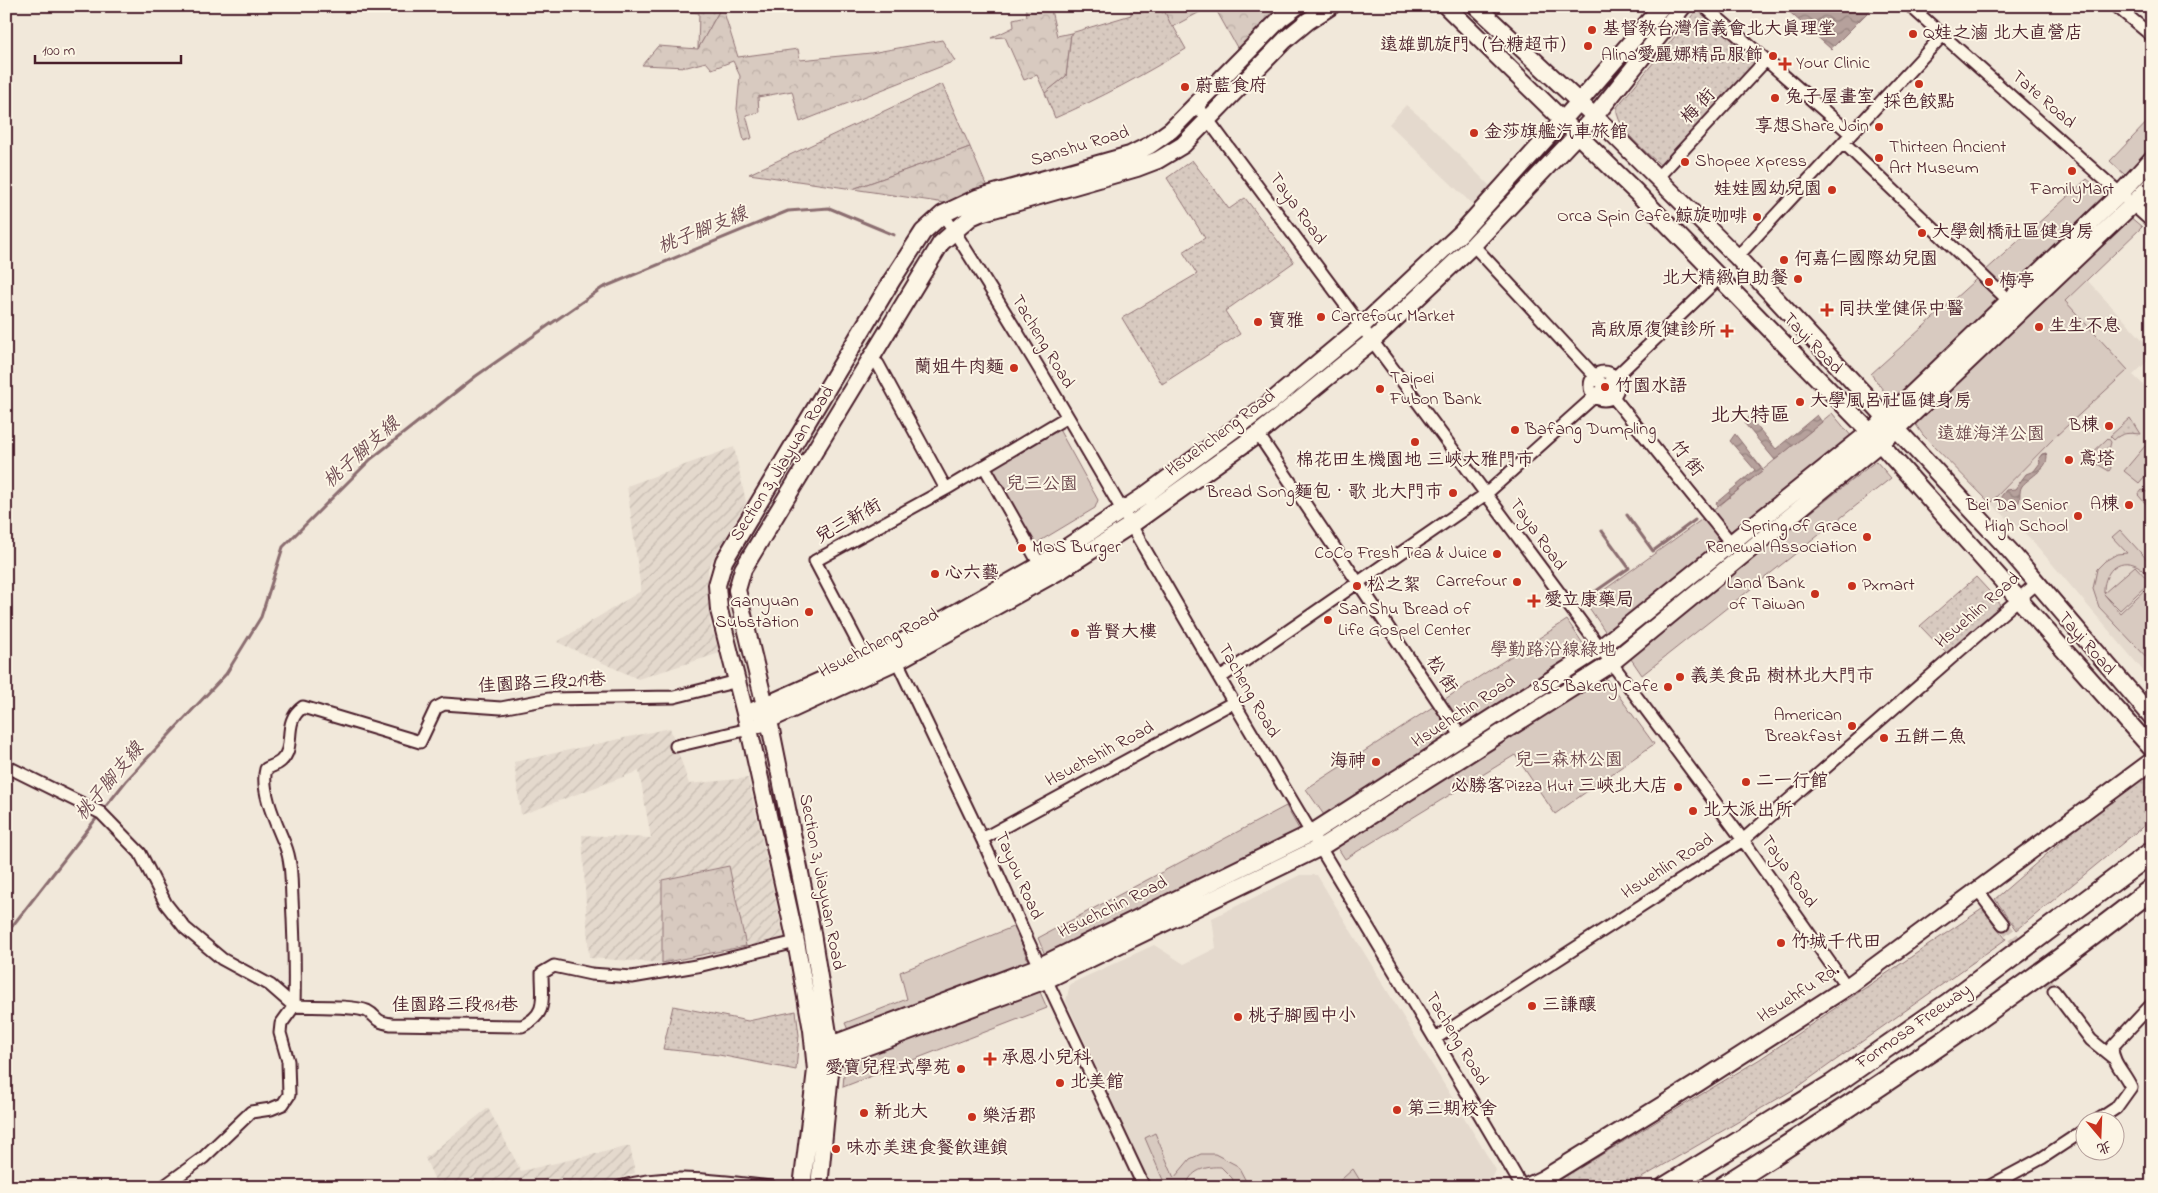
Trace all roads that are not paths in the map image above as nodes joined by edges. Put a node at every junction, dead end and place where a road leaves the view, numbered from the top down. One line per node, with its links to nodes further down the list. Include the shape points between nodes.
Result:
1 (1297, 6): 16 (street, Sanshu Road, via 1280,18)
2 (1331, 6): 18 (street, Section 3, Jiayuan Road, via 1285,40)
3 (1440, 6): 11 (street)
4 (1446, 6): 11 (street, Tayi Road)
5 (1476, 6): 15 (street, Tayi Road)
6 (1662, 6): 15 (street, Hsuehcheng Road)
7 (1683, 6): 17 (street, Hsuehcheng Road)
8 (1704, 6): 14 (street)
9 (1910, 6): 12 (street, Tate Road)
10 (2116, 6): 13 (street)
11 (1458, 19): 19 (street, Tayi Road)
12 (1943, 35): 21 (street); 25 (street, Tate Road)
13 (2152, 36)
14 (1766, 60): 21 (street); 23 (street, 梅 街)
15 (1579, 102): 17 (street, Tayi Road); 19 (street, Hsuehcheng Road)
16 (1197, 105): 18 (street, Taya Road); 27 (street, Sanshu Road, via 1164,135 1130,155 977,198)
17 (1595, 116): 20 (street, Hsuehcheng Road); 23 (street, Tayi Road)
18 (1210, 119): 29 (street, Section 3, Jiayuan Road, via 1183,145 1158,160 980,213); 34 (street, Taya Road)
19 (1562, 120): 20 (street, Tayi Road); 34 (street, Hsuehcheng Road, via 1461,233)
20 (1578, 135): 30 (street, Hsuehcheng Road); 32 (street, Tayi Road)
21 (1848, 138): 31 (street); 33 (street)
22 (2152, 159): 25 (street, Hsuehchin Road)
23 (1657, 178): 31 (street, Tayi Road)
24 (2152, 184): 26 (street, Hsuehchin Road)
25 (2121, 192): 26 (street, Tate Road); 33 (street, Hsuehchin Road)
26 (2133, 204): 28 (street, Tate Road); 43 (street, Hsuehchin Road)
27 (944, 214): 29 (street, Tacheng Road); 61 (street, Section 3, Jiayuan Road, via 923,232 892,280 724,561 717,585 718,610)
28 (2152, 222)
29 (954, 231): 42 (street, Tacheng Road); 64 (street, Section 3, Jiayuan Road, via 941,243 742,569 737,590)
30 (1473, 244): 35 (street, Hsuehcheng Road); 37 (street, 竹 街)
31 (1736, 257): 43 (street, Tayi Road)
32 (1719, 278): 38 (street); 45 (street, Tayi Road)
33 (2008, 300): 43 (street, Hsuehchin Road)
34 (1362, 326): 35 (street, Taya Road); 49 (street, Hsuehcheng Road, via 1271,402)
35 (1373, 340): 44 (street, Hsuehcheng Road); 48 (street, Taya Road)
36 (878, 364): 47 (street)
37 (1595, 376): 38 (street, via 1603,372); 39 (street, 竹 街); 40 (street, via 1590,384)
38 (1615, 377): 39 (street); 41 (street, via 1618,388)
39 (1605, 387): 40 (street); 41 (street, 竹 街)
40 (1594, 396): 41 (street, via 1604,400); 48 (street)
41 (1613, 397): 51 (street, 竹 街)
42 (1067, 417): 46 (street, 兒三新街); 49 (street, Tacheng Road)
43 (1892, 424): 45 (street, Hsuehchin Road); 54 (street, Tayi Road)
44 (1258, 434): 50 (street, Hsuehcheng Road); 53 (street, 松 街)
45 (1875, 438): 51 (street, Hsuehchin Road); 55 (street, Tayi Road); 59 (street, Hsuehchin Road)
46 (984, 466): 47 (street, 兒三新街); 52 (street)
47 (946, 488): 57 (street, 兒三新街, via 814,562)
48 (1486, 494): 53 (street); 56 (street, Taya Road)
49 (1122, 511): 50 (street, Tacheng Road); 52 (street, Hsuehcheng Road)
50 (1131, 525): 58 (street, Hsuehcheng Road, via 1061,570); 60 (street, Tacheng Road)
51 (1731, 543): 56 (street, Hsuehchin Road)
52 (1040, 565): 57 (street, Hsuehcheng Road)
53 (1359, 582): 60 (street); 67 (street, 松 街)
54 (2037, 583): 55 (street, Hsuehlin Road); 65 (street, Tayi Road)
55 (2020, 599): 69 (street, Tayi Road); 74 (street, Hsuehlin Road)
56 (1600, 649): 59 (street, Taya Road); 67 (street, Hsuehchin Road)
57 (867, 660): 64 (street, Hsuehcheng Road)
58 (897, 661): 64 (street, Hsuehcheng Road); 72 (street, Tayou Road)
59 (1610, 664): 73 (street, Hsuehchin Road); 74 (street, Taya Road)
60 (1220, 678): 62 (street, Tacheng Road)
61 (738, 681): 63 (street, Section 3, Jiayuan Road); 84 (street, 佳園路三段219巷, via 674,697 549,700 500,708 444,704 436,708 420,742 304,707 296,712 292,717 286,755 266,769 264,775 290,863)
62 (1234, 702): 72 (street, Hsuehshih Road); 73 (street, Tacheng Road)
63 (746, 712): 64 (street, Hsuehcheng Road); 66 (street, Section 3, Jiayuan Road)
64 (767, 714): 66 (street, Hsuehcheng Road); 86 (street, Section 3, Jiayuan Road, via 811,927)
65 (2152, 717)
66 (749, 729): 68 (street, Hsuehcheng Road); 79 (street, Section 3, Jiayuan Road)
67 (1462, 737): 73 (street, Hsuehchin Road)
68 (676, 746)
69 (2152, 750)
70 (2152, 761): 77 (street, Hsuehfu Rd.)
71 (6, 766): 84 (street, via 101,813 140,853 166,904 185,928 222,959 270,984)
72 (982, 839): 80 (street, Tayou Road)
73 (1316, 840): 80 (street, Hsuehchin Road); 85 (street, Tacheng Road)
74 (1743, 840): 81 (street, Taya Road); 85 (street, Hsuehlin Road)
75 (2152, 852): 98 (highway, Formosa Freeway, via 1948,1004 1847,1074)
76 (2152, 889): 99 (highway, Formosa Freeway, via 1972,1023 1843,1111)
77 (1978, 891): 78 (street); 81 (street, Hsuehfu Rd.)
78 (2003, 924)
79 (796, 942): 84 (street, 佳園路三段181巷, via 702,965 632,977 591,974 554,966 542,973 539,1016 522,1026 390,1024 379,1022 367,1011); 86 (street, Section 3, Jiayuan Road)
80 (1043, 973): 86 (street, Hsuehchin Road); 90 (street, Tayou Road)
81 (1847, 987): 97 (street, Hsuehfu Rd., via 1698,1083)
82 (2054, 991): 87 (street, via 2091,1040)
83 (2152, 1004): 87 (street, via 2112,1047)
84 (294, 1006): 91 (street, via 280,1024 288,1061 289,1095 283,1104 251,1112 203,1158)
85 (1436, 1038): 96 (street, Tacheng Road)
86 (823, 1054): 94 (street, Section 3, Jiayuan Road); 95 (street, Section 3, Jiayuan Road)
87 (2112, 1057): 88 (street, via 2131,1087)
88 (2113, 1110)
89 (2076, 1136): 100 (street)
90 (1141, 1186)
91 (163, 1187)
92 (620, 1187): 93 (street, via 642,1180 685,1178)
93 (771, 1187)
94 (802, 1187)
95 (819, 1187)
96 (1522, 1187)
97 (1526, 1187)
98 (1666, 1187)
99 (1723, 1187)
100 (1988, 1187)

